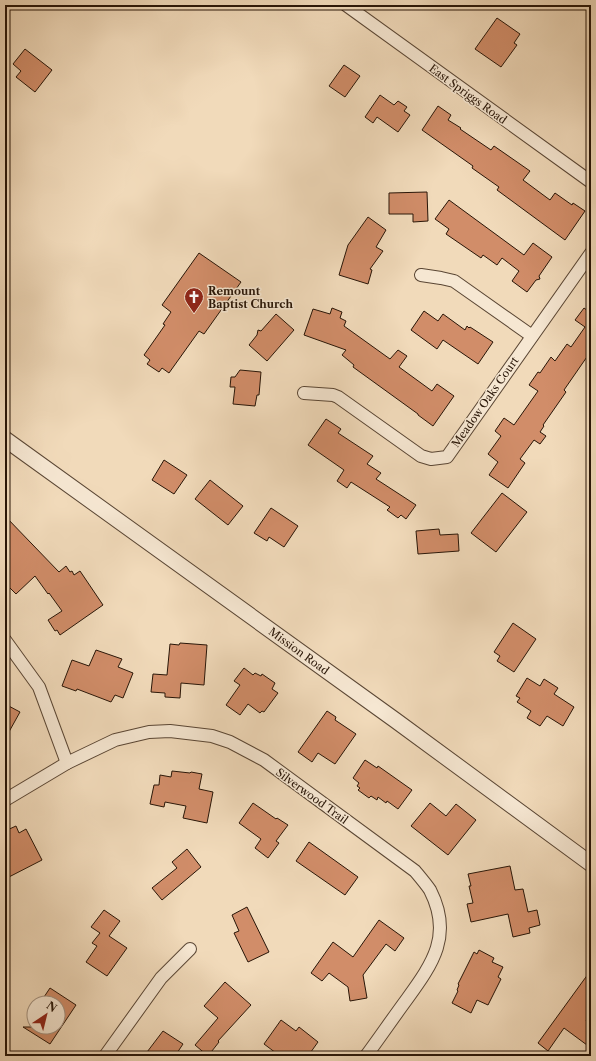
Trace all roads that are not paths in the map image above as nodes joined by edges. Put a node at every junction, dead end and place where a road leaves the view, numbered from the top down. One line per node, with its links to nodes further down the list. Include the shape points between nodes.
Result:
1 (346, 5): 2 (street, East Spriggs Road)
2 (591, 182)
3 (591, 253): 5 (street, Meadow Oaks Court)
4 (421, 275): 5 (street, via 454,281)
5 (532, 336): 6 (street, Meadow Oaks Court, via 447,457 431,459 421,456 333,395)
6 (304, 393)
7 (5, 439): 11 (street, Mission Road)
8 (5, 640): 9 (street, via 39,687)
9 (67, 763): 10 (street, Silverwood Trail); 14 (street, Silverwood Trail, via 115,740 149,732 189,732 212,736 230,742 264,760 415,871 430,889 437,907 440,921 439,940 432,962 422,978)
10 (5, 800)
11 (591, 864)
12 (190, 949): 13 (street, via 160,978)
13 (105, 1056)
14 (366, 1056)

